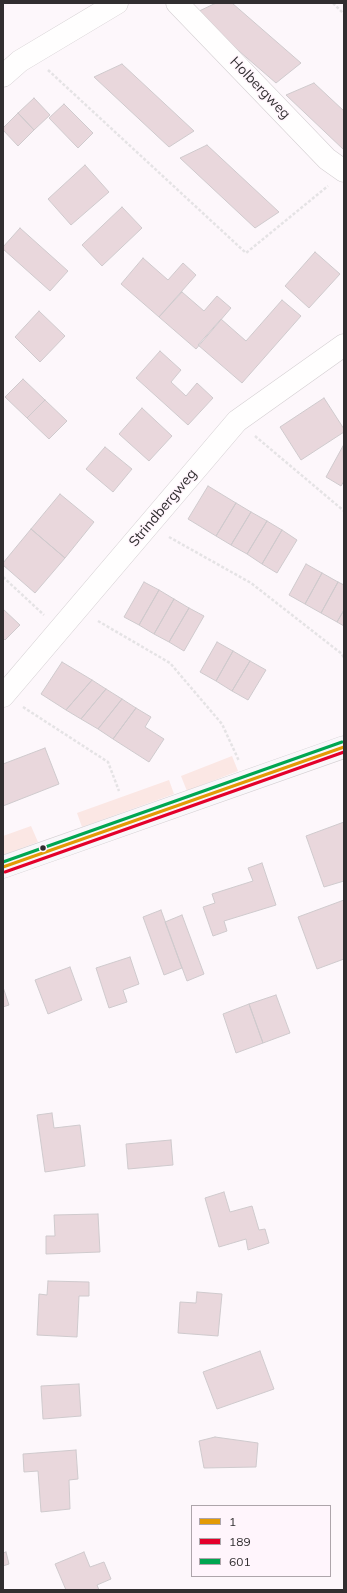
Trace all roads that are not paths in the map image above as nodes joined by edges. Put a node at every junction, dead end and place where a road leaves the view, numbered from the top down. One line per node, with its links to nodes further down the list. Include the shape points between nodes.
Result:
1 (117, 3): 3 (street, via 20,61)
2 (177, 3): 4 (street, Holbergweg, via 328,159)
3 (3, 76)
4 (338, 177)
5 (344, 345): 6 (street, Strindbergweg, via 237,421)
6 (4, 695)
7 (344, 747): 8 (main road)
8 (3, 867)

